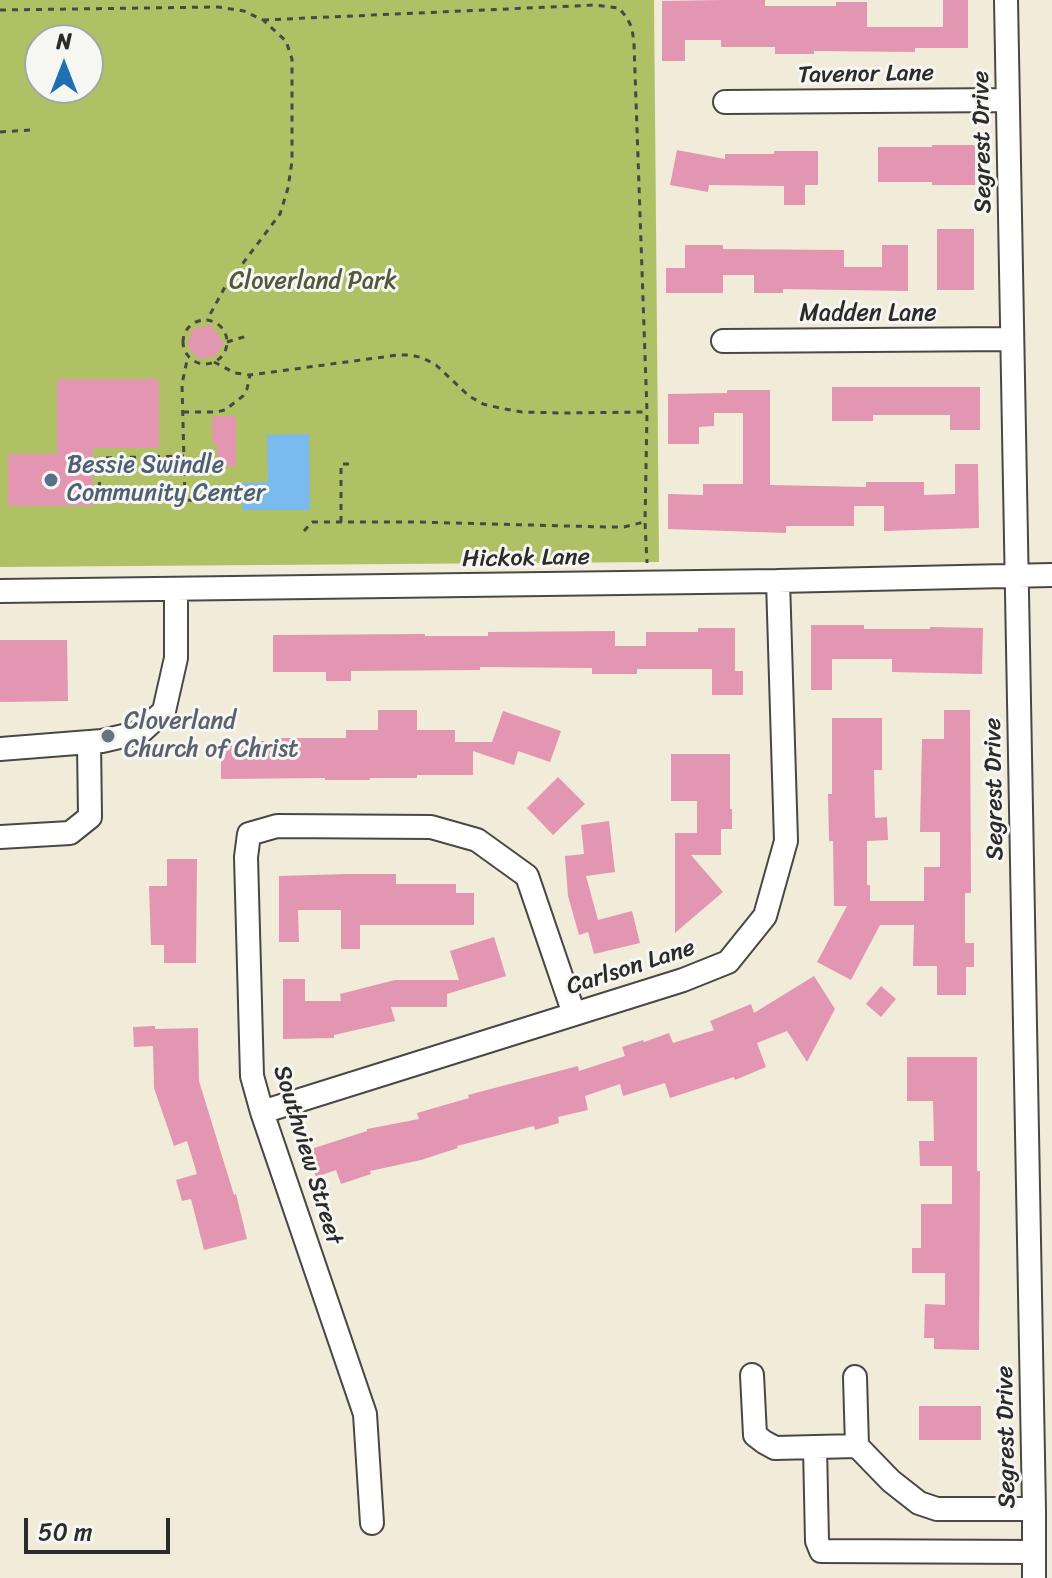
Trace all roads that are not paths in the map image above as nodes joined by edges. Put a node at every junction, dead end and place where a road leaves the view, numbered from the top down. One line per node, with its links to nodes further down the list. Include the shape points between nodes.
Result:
1 (1006, 0): 2 (street, Segrest Drive)
2 (1008, 100): 3 (street, Tavenor Lane); 4 (street, Segrest Drive)
3 (725, 102)
4 (1012, 339): 5 (street, Madden Lane); 7 (street, Segrest Drive)
5 (723, 341)
6 (1052, 575): 7 (street, Hickok Lane)
7 (1017, 576): 8 (street, Hickok Lane); 20 (street, Segrest Drive)
8 (778, 581): 9 (street, Hickok Lane); 14 (street, Carlson Lane, via 786,841 765,916 728,962)
9 (176, 589): 10 (street, Hickok Lane); 11 (street, via 176,658 164,711 141,732)
10 (0, 591)
11 (89, 742): 12 (street); 13 (street, via 90,817 70,833)
12 (0, 749)
13 (0, 837)
14 (574, 1014): 15 (street, Carlson Lane); 15 (street, Southview Street, via 527,876 477,840 431,827 277,826 249,834 252,1076)
15 (262, 1112): 21 (street, Southview Street, via 365,1414)
16 (752, 1375): 19 (street, via 755,1435 775,1448)
17 (855, 1377): 18 (street)
18 (857, 1446): 19 (street); 20 (street, via 919,1503 937,1509)
19 (815, 1447): 22 (street, via 821,1551)
20 (1034, 1509): 22 (street, Segrest Drive)
21 (372, 1523)
22 (1034, 1552): 23 (street, Segrest Drive)
23 (1034, 1578)

